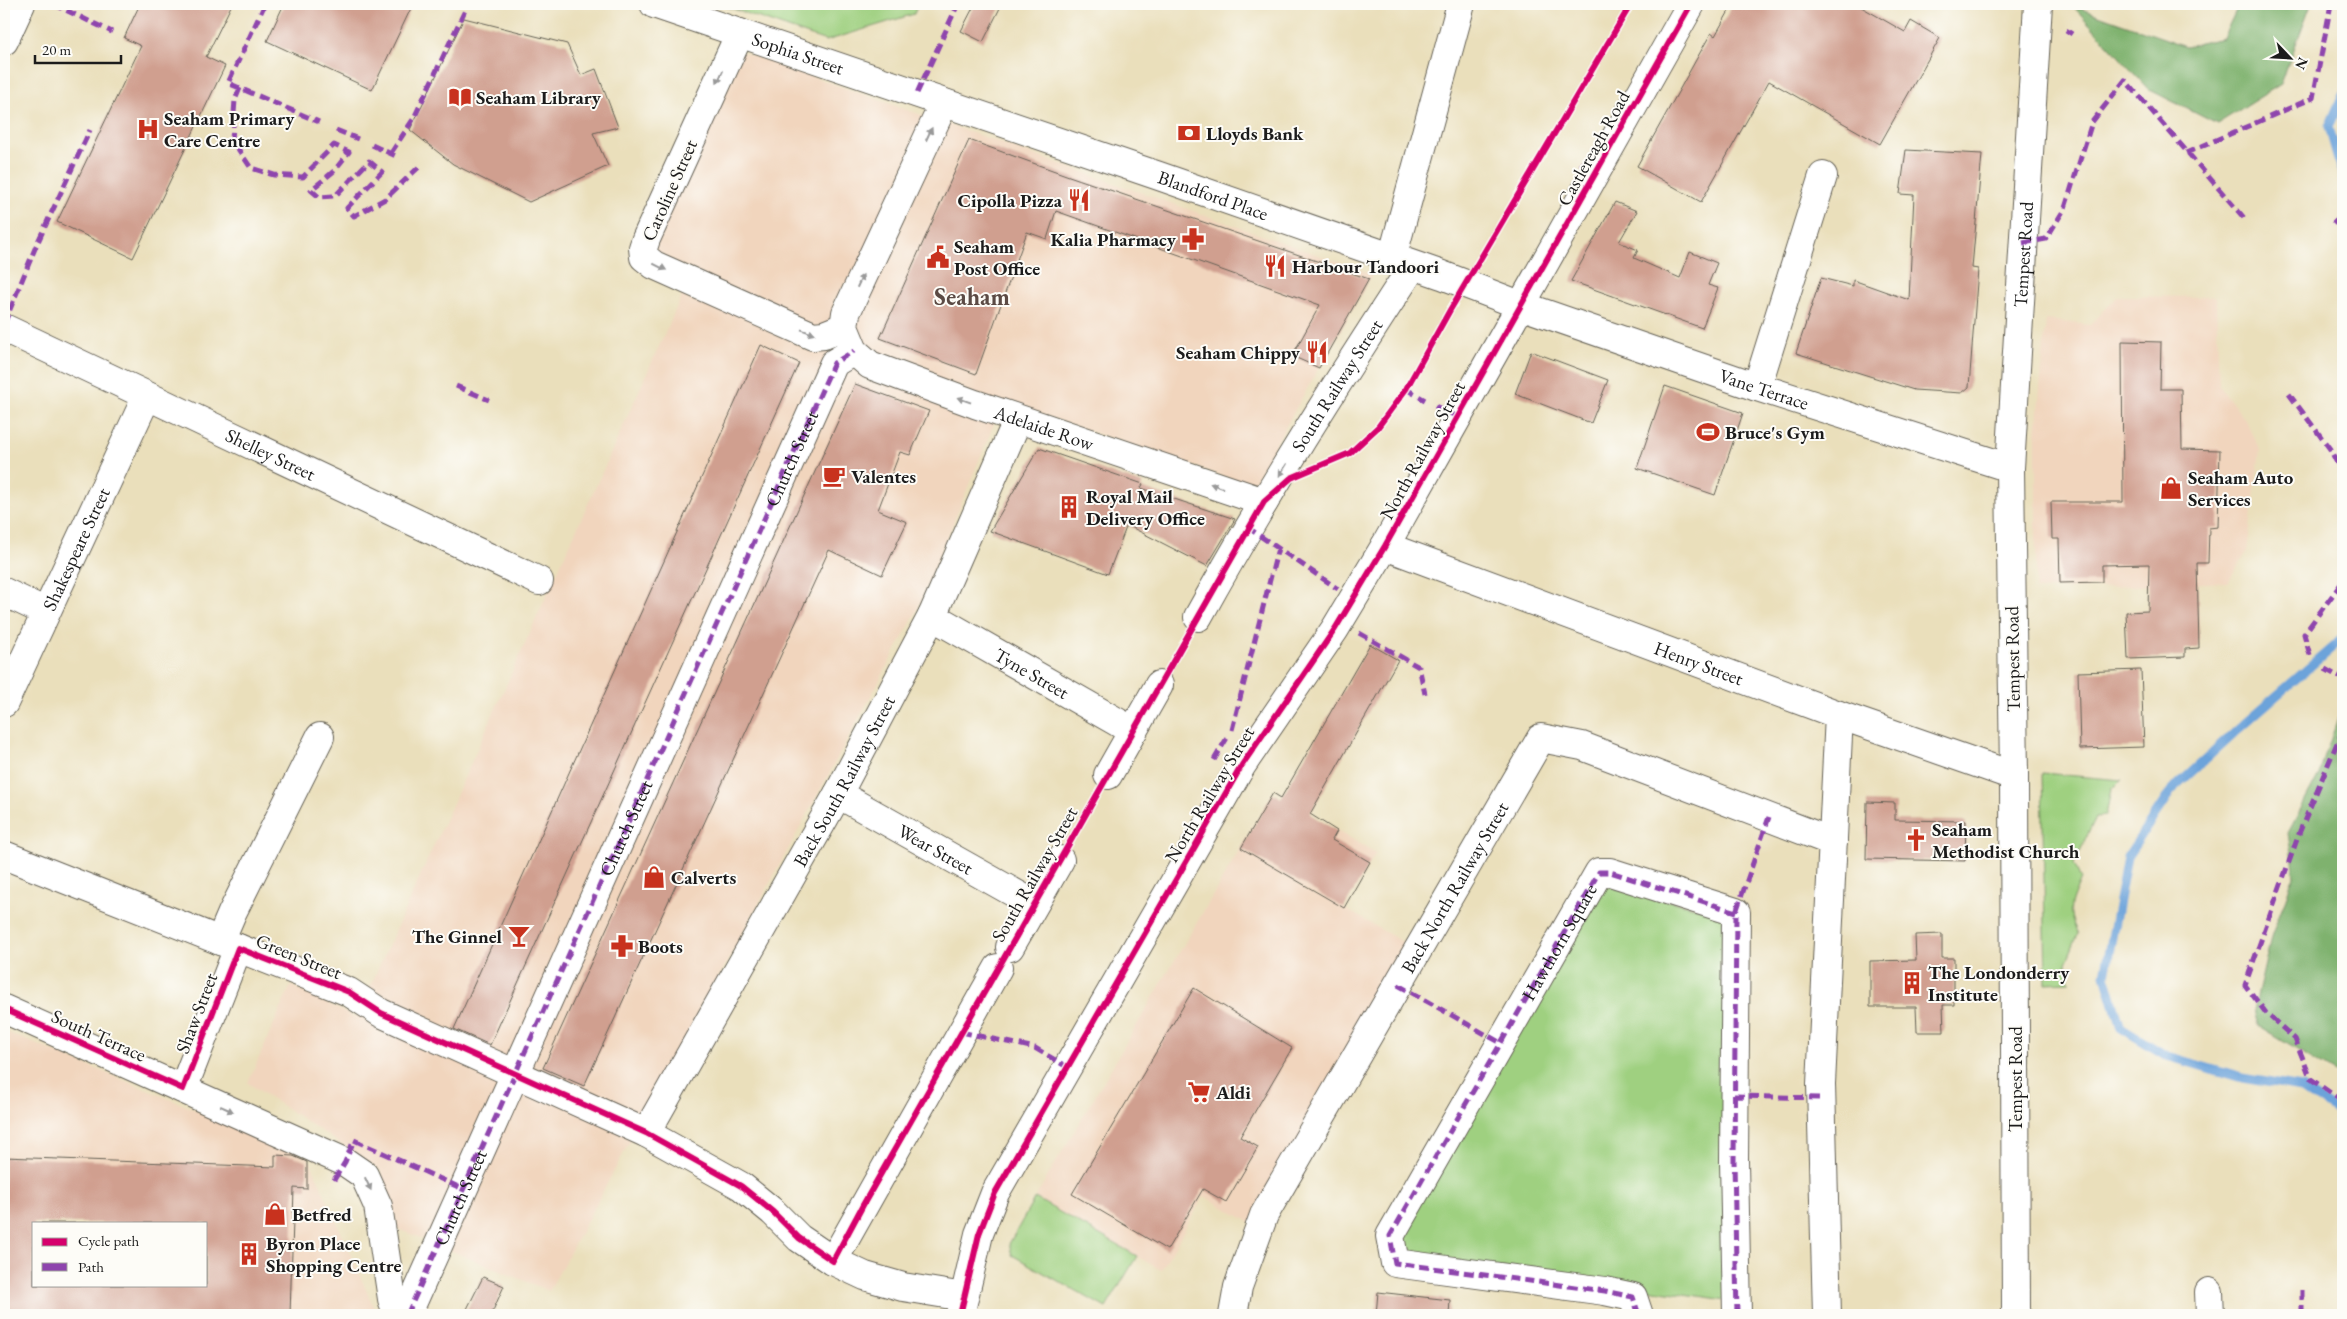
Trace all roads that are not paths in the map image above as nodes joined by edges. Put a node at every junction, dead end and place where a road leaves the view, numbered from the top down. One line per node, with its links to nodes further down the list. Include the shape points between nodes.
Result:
1 (21, 4): 7 (street)
2 (654, 4): 6 (street, Sophia Street)
3 (1460, 4): 10 (street, South Railway Street)
4 (1691, 4): 12 (street, Castlereagh Road)
5 (2038, 4): 18 (street, Tempest Road)
6 (740, 33): 8 (street, Sophia Street); 14 (street, Caroline Street, one-way to 14, via 646,239 644,257 654,265 814,336)
7 (4, 41)
8 (944, 102): 10 (street, Blandford Place); 14 (street, one-way to 8, via 846,313)
9 (1823, 176): 15 (street)
10 (1403, 262): 11 (street, Blandford Place); 19 (street, South Railway Street, one-way to 19, via 1332,390)
11 (1481, 291): 12 (street, Vane Terrace)
12 (1520, 305): 15 (street, Vane Terrace); 20 (street, North Railway Street)
13 (4, 328): 16 (street, Shelley Street)
14 (849, 339): 17 (street, Adelaide Row, one-way to 14, via 870,365); 40 (street, Church Street, via 834,363)
15 (1757, 387): 18 (street, Vane Terrace)
16 (147, 396): 21 (street, Shelley Street); 23 (street, Shakespeare Street)
17 (1018, 419): 19 (street, Adelaide Row, one-way to 17); 24 (street, Back South Railway Street)
18 (2010, 468): 32 (street, Tempest Road)
19 (1264, 502): 25 (street, South Railway Street)
20 (1385, 546): 28 (street, Henry Street); 44 (street, North Railway Street, via 1335,629 1242,765 995,1193 979,1234)
21 (539, 580)
22 (4, 592): 23 (street)
23 (46, 612): 27 (street, Shakespeare Street)
24 (932, 616): 29 (street, Tyne Street); 33 (street, Back South Railway Street)
25 (1198, 617)
26 (1159, 685): 29 (street)
27 (4, 703)
28 (1839, 715): 32 (street, Henry Street); 34 (street)
29 (1133, 732): 31 (street)
30 (320, 737): 38 (street, Shaw Street, via 232,913)
31 (1108, 775)
32 (2014, 776): 51 (street, Tempest Road)
33 (838, 794): 37 (street, Wear Street); 42 (street, Back South Railway Street)
34 (1833, 842): 47 (street, Back North Railway Street, via 1582,746 1541,738 1264,1215 1238,1288); 50 (street, via 1821,1084)
35 (4, 855): 38 (street, Green Street)
36 (1060, 860): 37 (street, South Railway Street)
37 (1034, 904): 43 (street, South Railway Street)
38 (229, 944): 40 (street, Green Street, via 349,992 381,1013); 41 (street, Shaw Street)
39 (4, 1009): 41 (street, South Terrace)
40 (515, 1074): 42 (street, Green Street); 46 (street, Church Street)
41 (183, 1089): 45 (street, South Terrace, one-way to 45, via 345,1162 364,1175 378,1206 392,1299)
42 (646, 1133): 43 (street, Green Street, via 741,1186 799,1238)
43 (833, 1261): 44 (street, Green Street, via 865,1276)
44 (962, 1306)
45 (398, 1315)
46 (407, 1315)
47 (1234, 1315)
48 (1639, 1315): 49 (street, Hawthorn Square, via 1633,1297 1604,1290 1395,1263 1390,1236 1599,872 1610,872 1736,912 1734,1161)
49 (1737, 1315)
50 (1827, 1315)
51 (2016, 1315)

